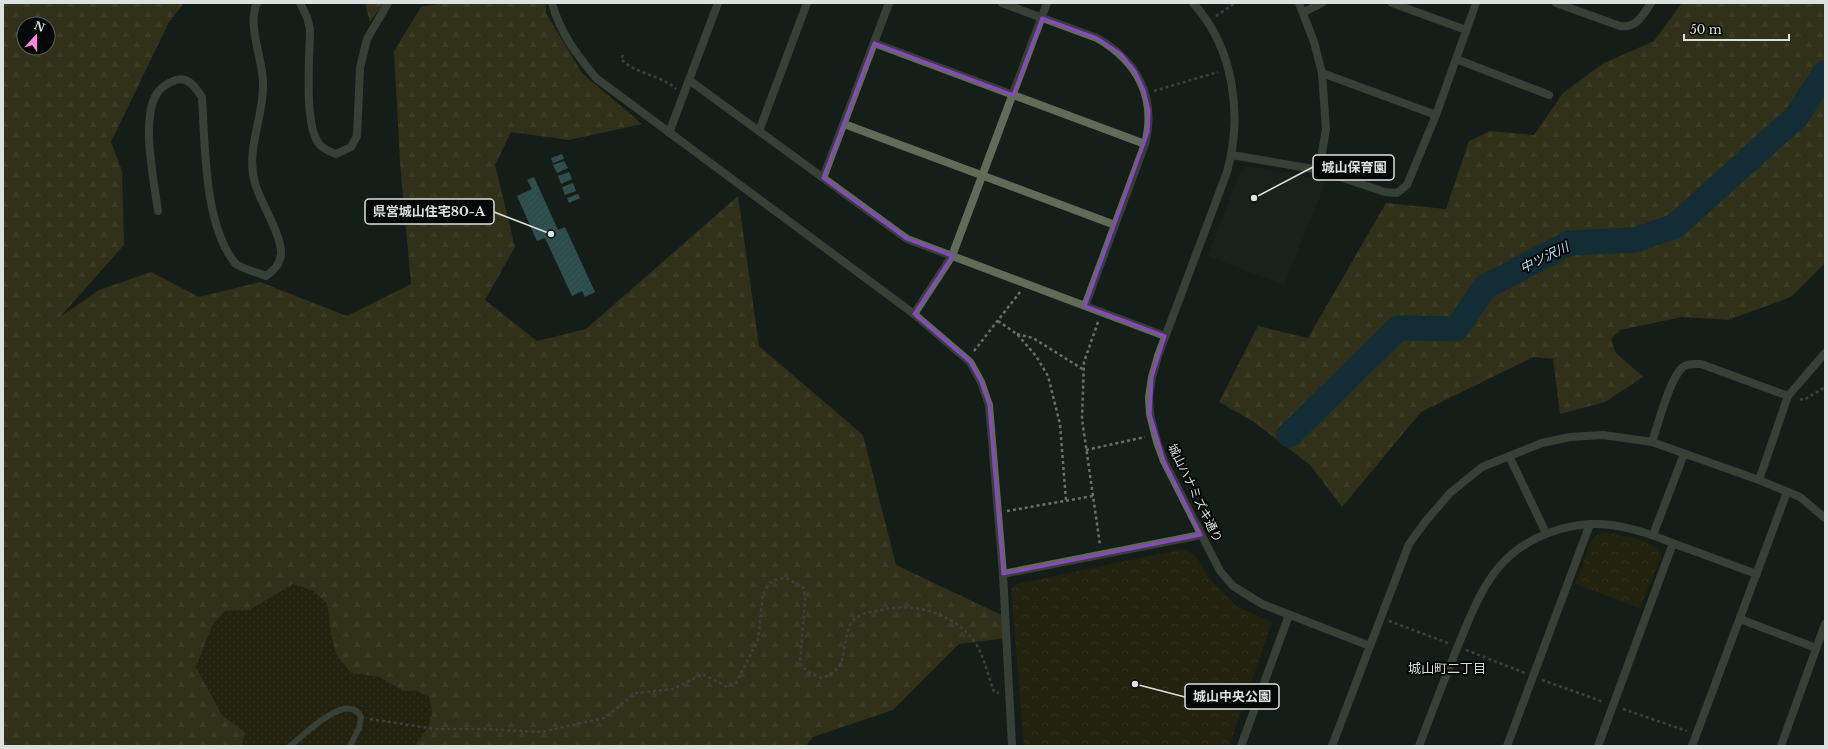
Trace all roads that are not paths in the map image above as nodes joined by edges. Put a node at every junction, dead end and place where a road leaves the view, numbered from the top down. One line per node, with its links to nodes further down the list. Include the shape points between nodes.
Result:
1 (257, 3): 35 (street, via 253,18 263,80 262,102 251,161 255,183 281,254 276,269 266,276 236,264 224,244 214,215 207,172 202,97 196,87 186,80 167,84 156,94 152,112 149,138)
2 (300, 3): 3 (street, via 310,29 309,113 313,132 320,145 336,154 351,147 357,136 360,68 367,39)
3 (388, 3)
4 (552, 3): 29 (street, via 556,19 570,46 596,78)
5 (718, 3): 23 (street)
6 (807, 3): 28 (street)
7 (889, 3): 20 (street)
8 (1002, 3): 18 (street)
9 (1047, 3): 18 (street)
10 (1193, 3): 31 (street, 城山ハナミズキ通り, via 1224,53 1234,98)
11 (1299, 3): 17 (street)
12 (1322, 3): 17 (street)
13 (1392, 3): 19 (street)
14 (1476, 3): 19 (street)
15 (1556, 3): 16 (street, via 1628,27 1637,23)
16 (1651, 3)
17 (1304, 12): 22 (street)
18 (1042, 18): 24 (street); 30 (street, via 1097,38 1121,54 1135,71 1145,94 1149,122)
19 (1466, 30): 21 (street)
20 (874, 43): 24 (street); 27 (street)
21 (1456, 59): 25 (street); 26 (street)
22 (1322, 73): 26 (street); 32 (street, via 1326,129)
23 (689, 80): 28 (street); 29 (street)
24 (1013, 95): 30 (street); 33 (street)
25 (1549, 95)
26 (1436, 115): 32 (street, via 1407,185 1397,193 1385,192)
27 (844, 124): 33 (street); 34 (street)
28 (760, 131): 34 (street)
29 (669, 133): 39 (street)
30 (1145, 144): 36 (street)
31 (1232, 155): 32 (street); 40 (street, 城山ハナミズキ通り)
32 (1319, 170)
33 (982, 176): 36 (street); 37 (street)
34 (823, 178): 37 (street, via 907,239)
35 (158, 211)
36 (1115, 225): 38 (street)
37 (952, 256): 38 (street); 39 (street)
38 (1085, 306): 40 (street)
39 (914, 314): 54 (street, via 968,360 982,382 989,405)
40 (1165, 336): 51 (street, 城山ハナミズキ通り, via 1148,397 1150,414 1164,461)
41 (1825, 353): 42 (street)
42 (1788, 396): 43 (street, via 1701,364 1691,364 1683,368 1673,379); 46 (street)
43 (1652, 442): 44 (street); 45 (street, via 1603,435 1570,437 1542,443)
44 (1684, 454): 46 (street); 52 (street)
45 (1509, 456): 50 (street); 59 (street, via 1482,467 1450,493 1425,522 1409,544)
46 (1759, 480): 47 (street)
47 (1787, 492): 48 (street, via 1800,497); 55 (street)
48 (1825, 518)
49 (1590, 524): 50 (street); 52 (street, via 1617,526); 67 (street)
50 (1546, 533): 66 (street, via 1512,554 1486,584 1466,627)
51 (1201, 535): 54 (street); 56 (street, 城山ハナミズキ通り, via 1220,571 1233,586 1262,604)
52 (1652, 535): 53 (street)
53 (1673, 543): 55 (street); 68 (street)
54 (1003, 574): 63 (street)
55 (1757, 574): 57 (street)
56 (1289, 615): 59 (street, 城山ハナミズキ通り); 64 (street)
57 (1740, 619): 60 (street); 69 (street)
58 (1825, 624): 60 (street)
59 (1370, 646): 65 (street)
60 (1816, 648): 70 (street)
61 (290, 746): 62 (lane, via 333,712 345,708 355,710 361,717 359,728)
62 (350, 746)
63 (1012, 746)
64 (1241, 746)
65 (1332, 746)
66 (1419, 746)
67 (1507, 746)
68 (1598, 746)
69 (1692, 746)
70 (1781, 746)

